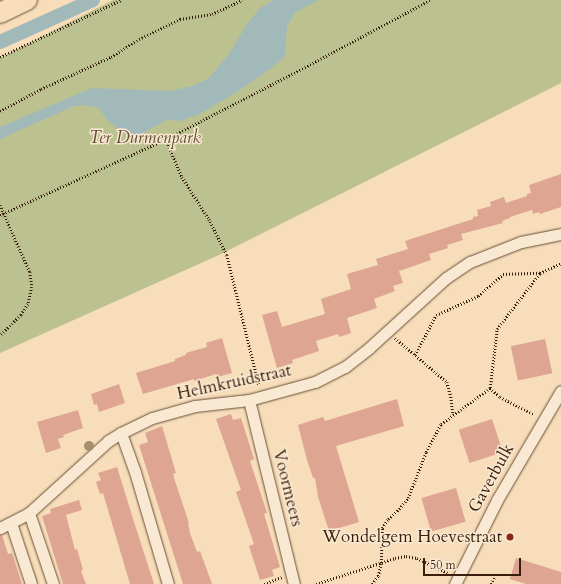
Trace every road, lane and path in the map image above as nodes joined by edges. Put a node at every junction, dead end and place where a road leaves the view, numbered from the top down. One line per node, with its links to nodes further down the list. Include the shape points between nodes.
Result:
1 (28, 0): 5 (highway)
2 (121, 0): 6 (path)
3 (242, 0): 7 (path, via 212,14 180,19 139,39 111,57)
4 (430, 0): 8 (path)
5 (0, 13)
6 (0, 58)
7 (0, 111)
8 (166, 139): 10 (path); 20 (path, via 182,177 209,219 227,255)
9 (0, 205): 10 (path)
10 (4, 214): 11 (path); 16 (path, via 30,272 32,287 28,304)
11 (0, 215)
12 (561, 234): 15 (street, Helmkruidstraat, via 497,250 470,262 446,278)
13 (561, 263): 14 (path)
14 (540, 273): 17 (path, via 503,274 478,296 436,315); 18 (path, via 497,329)
15 (388, 331): 17 (path); 20 (street, Helmkruidstraat, via 345,367 315,382)
16 (0, 336)
17 (415, 355): 22 (path, via 447,382)
18 (490, 388): 22 (path); 23 (path, via 500,397)
19 (561, 391): 23 (street, Gaverbulk)
20 (262, 397): 21 (street, Helmkruidstraat)
21 (249, 400): 24 (street, Helmkruidstraat, via 195,406 152,418); 30 (street, Voormeers)
22 (453, 415): 28 (path, via 441,424 426,452 408,498 382,528)
23 (544, 418): 31 (street, Gaverbulk, via 497,500)
24 (121, 433): 25 (street, Helmkruidstraat, via 103,445); 34 (street)
25 (29, 513): 26 (street, Helmkruidstraat); 33 (street)
26 (11, 523): 27 (street, Helmkruidstraat); 32 (street)
27 (0, 528)
28 (381, 563): 31 (path, via 406,556 417,558); 36 (path); 37 (path, via 378,576)
29 (495, 576): 38 (path)
30 (293, 579): 35 (path)
31 (456, 581)
32 (31, 584)
33 (53, 584)
34 (168, 584)
35 (264, 584)
36 (316, 584)
37 (372, 584)
38 (491, 584)

